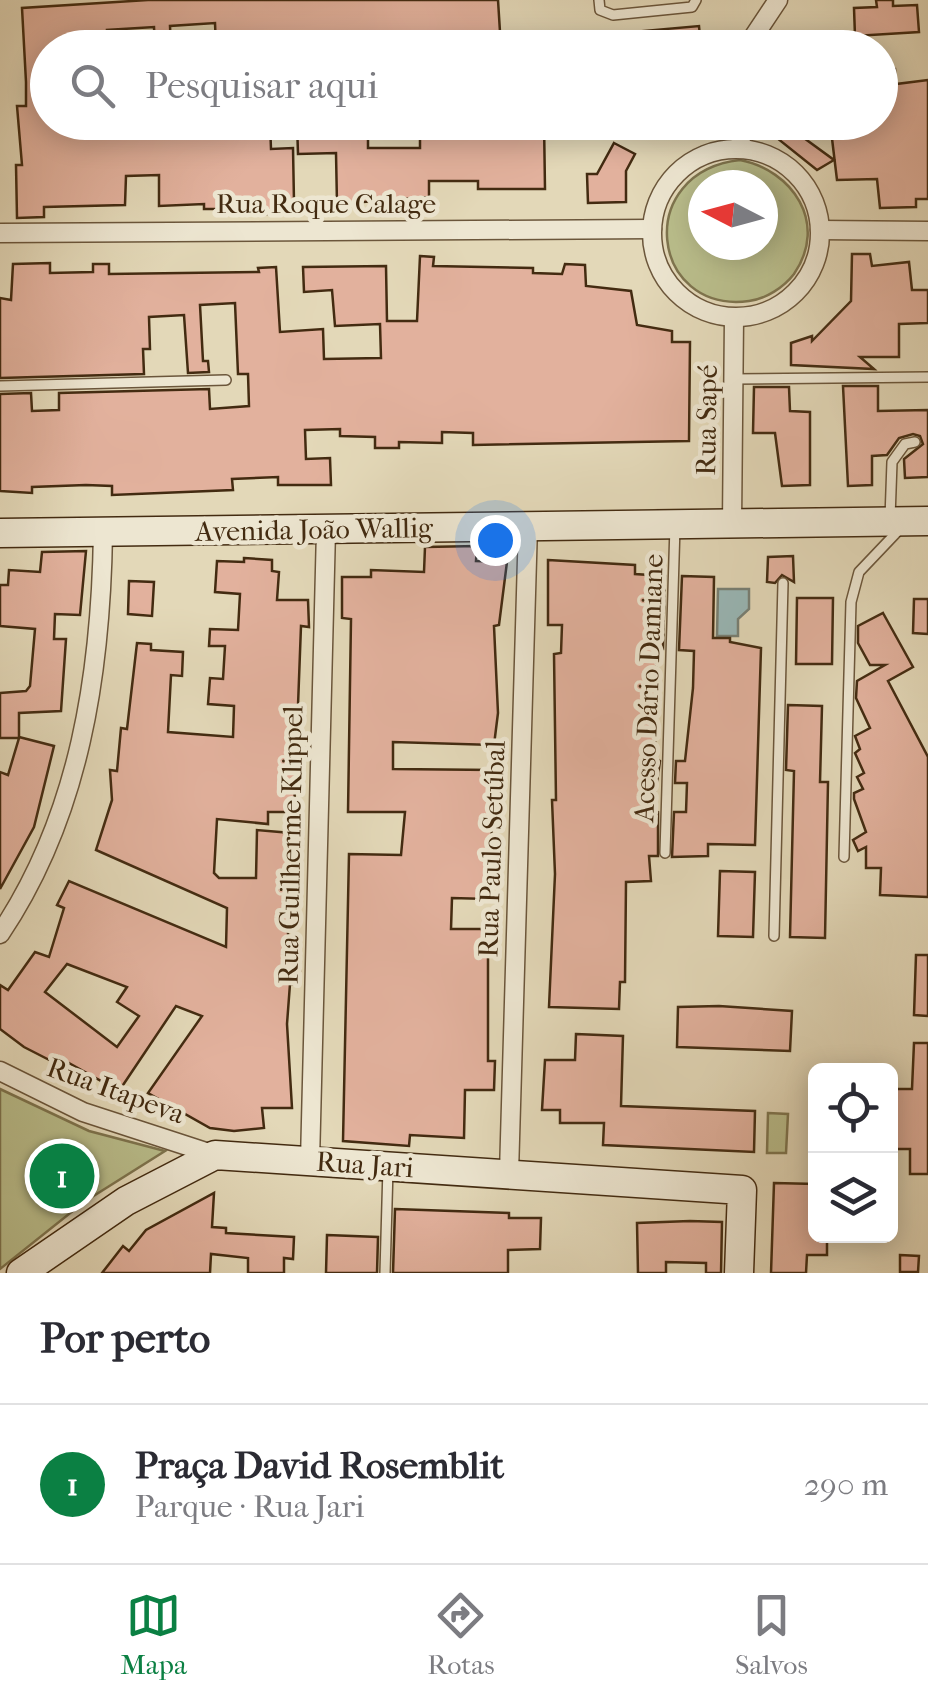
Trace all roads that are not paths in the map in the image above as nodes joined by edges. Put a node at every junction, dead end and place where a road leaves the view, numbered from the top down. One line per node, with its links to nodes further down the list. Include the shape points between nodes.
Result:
1 (599, 0): 2 (lane, via 600,10 613,15 692,6)
2 (696, 0)
3 (770, 2): 4 (street)
4 (755, 30)
5 (741, 140): 6 (street)
6 (741, 148): 7 (street, via 714,151 680,170 657,202); 8 (street, via 765,153 805,183)
7 (652, 229): 10 (street, Rua Roque Calage); 11 (street, via 655,256 675,290 708,312)
8 (820, 230): 9 (street); 11 (street, via 816,258 795,292 761,314)
9 (928, 232)
10 (0, 233)
11 (734, 318): 13 (street, Rua Sapé)
12 (928, 376): 13 (lane)
13 (733, 379): 19 (street, Rua Sapé)
14 (226, 380): 15 (lane)
15 (0, 386)
16 (915, 442): 17 (lane, via 905,444 892,462)
17 (890, 521): 18 (main road, Avenida João Wallig); 19 (main road, Avenida João Wallig)
18 (928, 521): 27 (lane, via 890,535 859,572 851,602)
19 (732, 523): 20 (main road, Avenida João Wallig)
20 (675, 524): 21 (main road, Avenida João Wallig); 26 (lane, Acesso Dário Damiane)
21 (528, 526): 22 (main road, Avenida João Wallig); 34 (street, Rua Paulo Setúbal)
22 (326, 530): 23 (main road, Avenida João Wallig); 32 (street, Rua Guilherme Klippel)
23 (103, 532): 24 (main road, Avenida João Wallig); 28 (street, via 97,644 72,782 48,849)
24 (0, 533)
25 (783, 583): 29 (lane)
26 (665, 853)
27 (844, 857)
28 (0, 934)
29 (774, 936)
30 (0, 1071): 31 (street, Rua Itapeva, via 84,1112)
31 (215, 1154): 32 (main road, Rua Jari); 35 (main road, via 126,1201)
32 (310, 1161): 33 (main road, Rua Jari)
33 (388, 1166): 34 (main road, Rua Jari); 36 (lane)
34 (509, 1173): 37 (main road, Rua Jari, via 742,1190)
35 (21, 1273)
36 (385, 1273)
37 (740, 1273)

